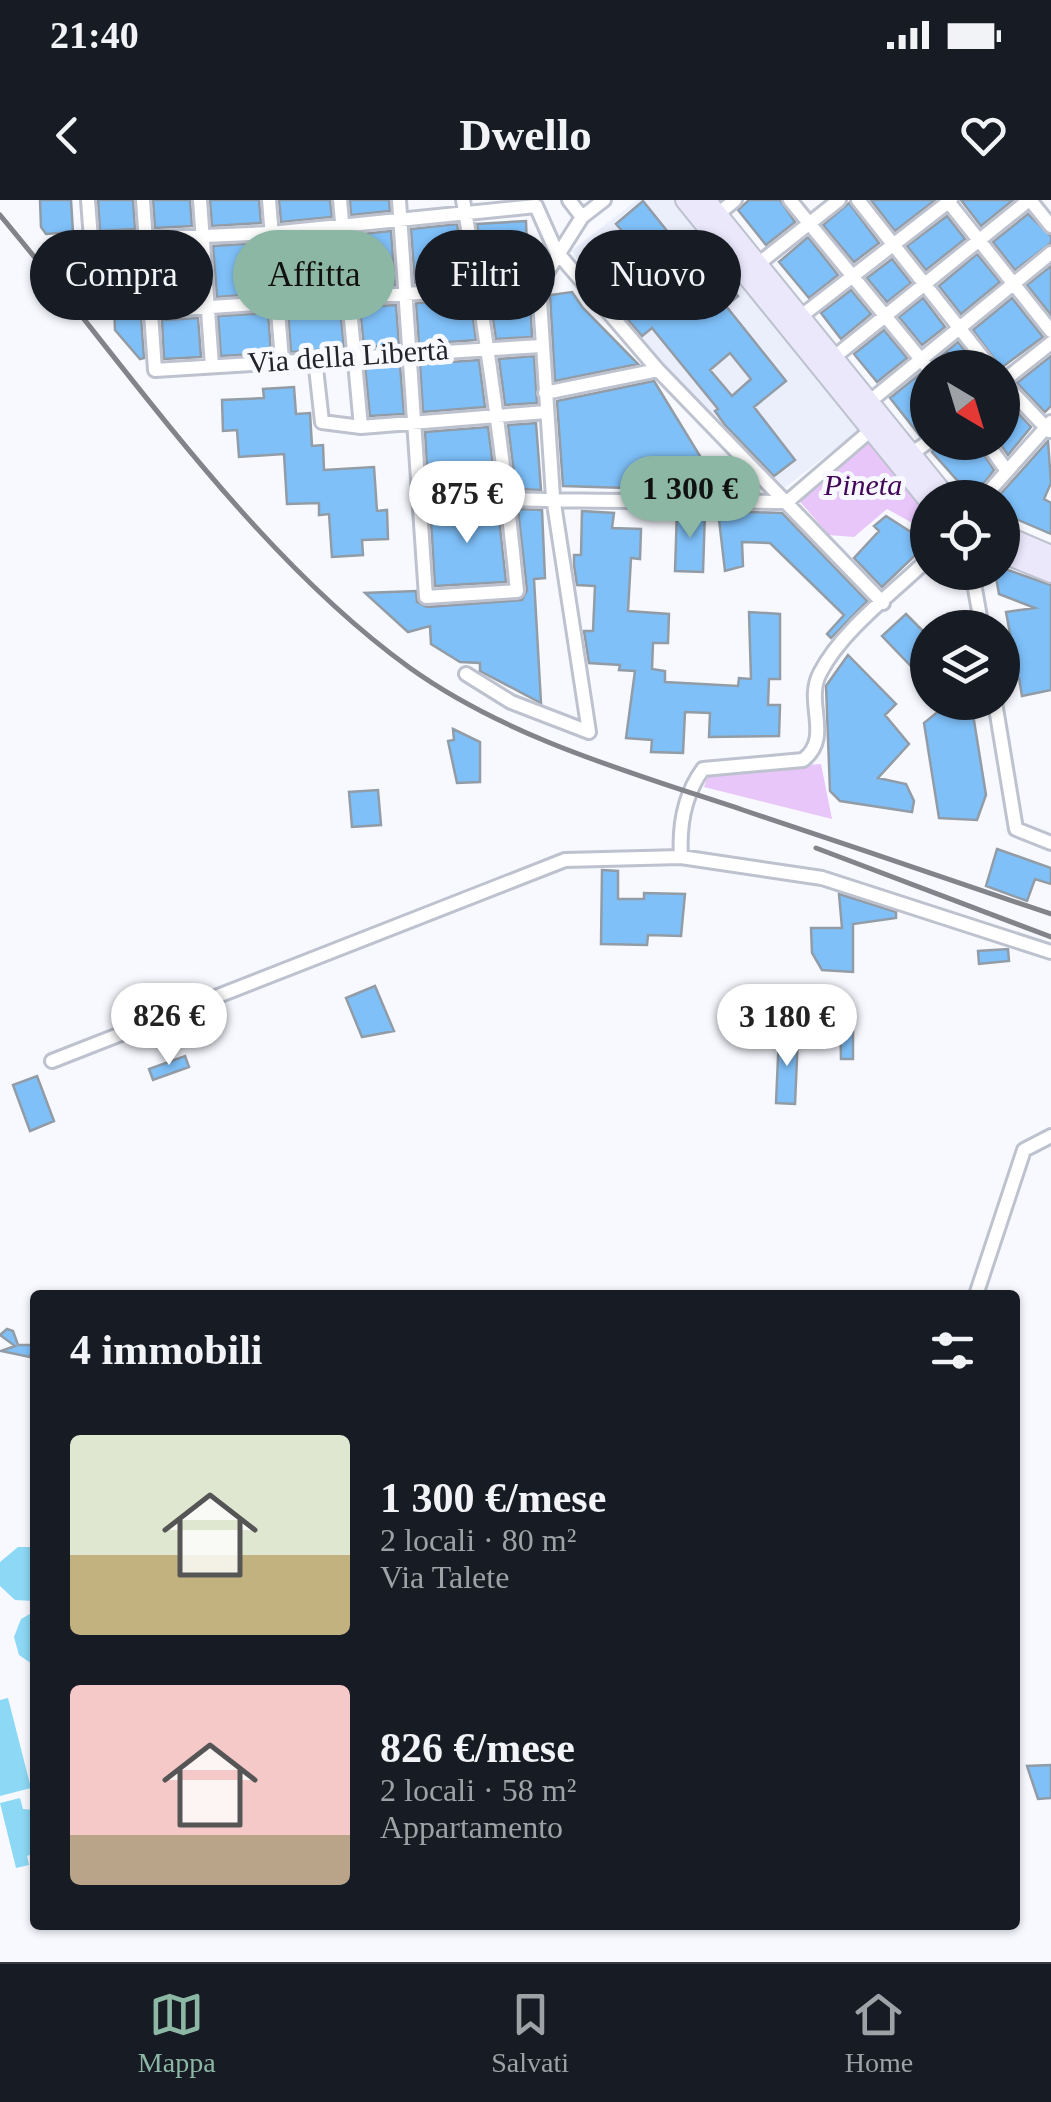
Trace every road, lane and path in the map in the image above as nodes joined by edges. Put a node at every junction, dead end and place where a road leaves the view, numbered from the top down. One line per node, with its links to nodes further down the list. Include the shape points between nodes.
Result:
1 (88, 200): 24 (street)
2 (142, 200): 25 (street)
3 (200, 200): 26 (street)
4 (269, 200): 27 (street)
5 (340, 200): 22 (street)
6 (399, 200): 20 (street)
7 (463, 200): 18 (street)
8 (569, 200): 19 (street)
9 (604, 200): 19 (street)
10 (685, 200): 75 (main road)
11 (735, 200): 17 (street)
12 (790, 200): 21 (street)
13 (839, 200): 21 (street)
14 (858, 200): 32 (street)
15 (1030, 200): 23 (street); 31 (street)
16 (949, 201): 31 (street); 32 (street)
17 (712, 207): 35 (main road)
18 (466, 216): 20 (street); 30 (street); 33 (street, via 536,206)
19 (582, 217): 33 (street)
20 (401, 222): 22 (street); 39 (street)
21 (810, 223): 35 (street); 36 (street)
22 (341, 226): 28 (street); 29 (street)
23 (1051, 226)
24 (90, 230)
25 (144, 230)
26 (202, 230)
27 (272, 230)
28 (302, 230)
29 (341, 230)
30 (469, 230)
31 (978, 240): 37 (street); 38 (street)
32 (893, 244): 36 (street); 38 (street)
33 (556, 251): 65 (street)
34 (1051, 254): 37 (street)
35 (758, 264): 42 (main road)
36 (853, 276): 42 (street); 43 (street)
37 (1014, 283): 50 (street); 51 (street)
38 (924, 285): 43 (street); 50 (street)
39 (408, 292): 40 (street); 41 (street); 58 (street)
40 (415, 292)
41 (395, 293)
42 (800, 317): 60 (main road)
43 (884, 317): 55 (street); 60 (street)
44 (152, 320): 63 (street, Via della Libertà, via 155,370)
45 (207, 320): 63 (street)
46 (278, 320): 62 (street)
47 (349, 320): 59 (street)
48 (483, 320): 53 (street)
49 (540, 320): 54 (street)
50 (958, 327): 56 (street); 57 (street)
51 (1051, 330)
52 (1051, 343): 64 (street)
53 (484, 346): 54 (street, Via della Libertà); 58 (street, Via della Libertà); 71 (street)
54 (541, 346): 67 (street)
55 (913, 350)
56 (936, 350)
57 (977, 350)
58 (410, 353): 59 (street, Via della Libertà); 72 (street)
59 (351, 356): 61 (street, Via della Libertà); 73 (street)
60 (833, 358): 69 (main road)
61 (315, 359): 62 (street, Via della Libertà); 73 (street, via 322,422)
62 (282, 360): 63 (street, Via della Libertà)
63 (212, 366)
64 (1020, 368)
65 (658, 370): 67 (street); 86 (street)
66 (910, 373): 69 (street)
67 (545, 393): 70 (street)
68 (1020, 399): 74 (street)
69 (868, 402): 76 (main road)
70 (546, 412): 71 (street); 84 (street)
71 (494, 418): 72 (street); 85 (street)
72 (414, 422): 73 (street); 83 (street)
73 (361, 427)
74 (1049, 427): 79 (street)
75 (871, 430): 80 (main road); 86 (street)
76 (910, 453)
77 (916, 460): 81 (main road)
78 (999, 460): 79 (street)
79 (1007, 471): 82 (street)
80 (912, 480)
81 (932, 480)
82 (999, 480)
83 (420, 495): 85 (street); 85 (street, via 426,597 517,591)
84 (553, 497): 85 (street); 86 (street); 93 (street, via 589,732 511,702)
85 (508, 501)
86 (787, 502): 92 (street)
87 (1020, 542): 88 (main road)
88 (1051, 555)
89 (1020, 560): 90 (main road)
90 (1051, 573)
91 (910, 577): 92 (street)
92 (883, 603): 96 (street, via 818,676 815,751 803,760 703,769 686,802)
93 (466, 674)
94 (997, 720): 95 (street, via 1016,829)
95 (1051, 843)
96 (681, 857): 97 (street, via 822,878); 98 (street, via 564,860)
97 (1051, 952)
98 (52, 1061)
99 (1051, 1136): 100 (street, via 1024,1150)
100 (978, 1290)

